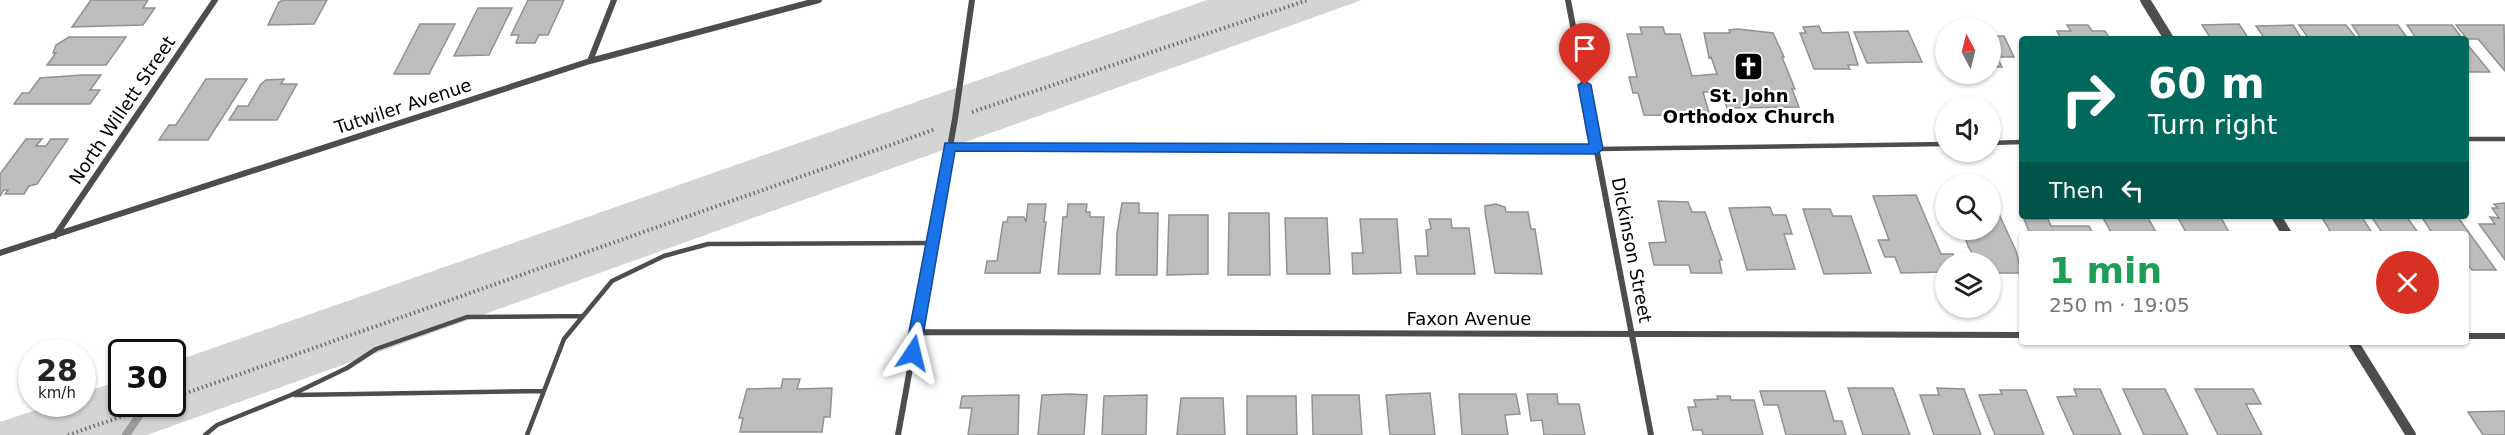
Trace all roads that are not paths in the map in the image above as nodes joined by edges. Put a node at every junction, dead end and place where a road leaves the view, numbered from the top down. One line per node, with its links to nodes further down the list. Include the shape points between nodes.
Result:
1 (215, 0): 16 (street, North Willett Street)
2 (614, 0): 8 (street)
3 (819, 0): 8 (street, Tutwiler Avenue)
4 (972, 0): 14 (street)
5 (1568, 0): 15 (street, Dickinson Street)
6 (2145, 0): 7 (street)
7 (2167, 36)
8 (590, 61): 16 (street, Tutwiler Avenue)
9 (2469, 139): 10 (lane)
10 (2505, 139)
11 (2019, 142): 12 (lane)
12 (2001, 143)
13 (1935, 144): 15 (lane)
14 (950, 146): 15 (lane); 17 (street)
15 (1597, 149): 21 (street, Dickinson Street)
16 (54, 236): 18 (street, Tutwiler Avenue)
17 (932, 243): 19 (lane, via 708,244 664,256 612,281); 20 (street)
18 (0, 254)
19 (583, 316): 26 (lane, via 564,339); 27 (lane, via 467,317 376,349)
20 (916, 332): 21 (street, Faxon Avenue); 30 (street)
21 (1633, 333): 22 (street, Faxon Avenue); 31 (street, Dickinson Street)
22 (2019, 335)
23 (2469, 336): 24 (street)
24 (2505, 336)
25 (2355, 345): 32 (street)
26 (544, 391): 27 (lane); 29 (lane)
27 (291, 395): 28 (lane, via 217,425)
28 (206, 435)
29 (526, 435)
30 (898, 435)
31 (1651, 435)
32 (2411, 435)

